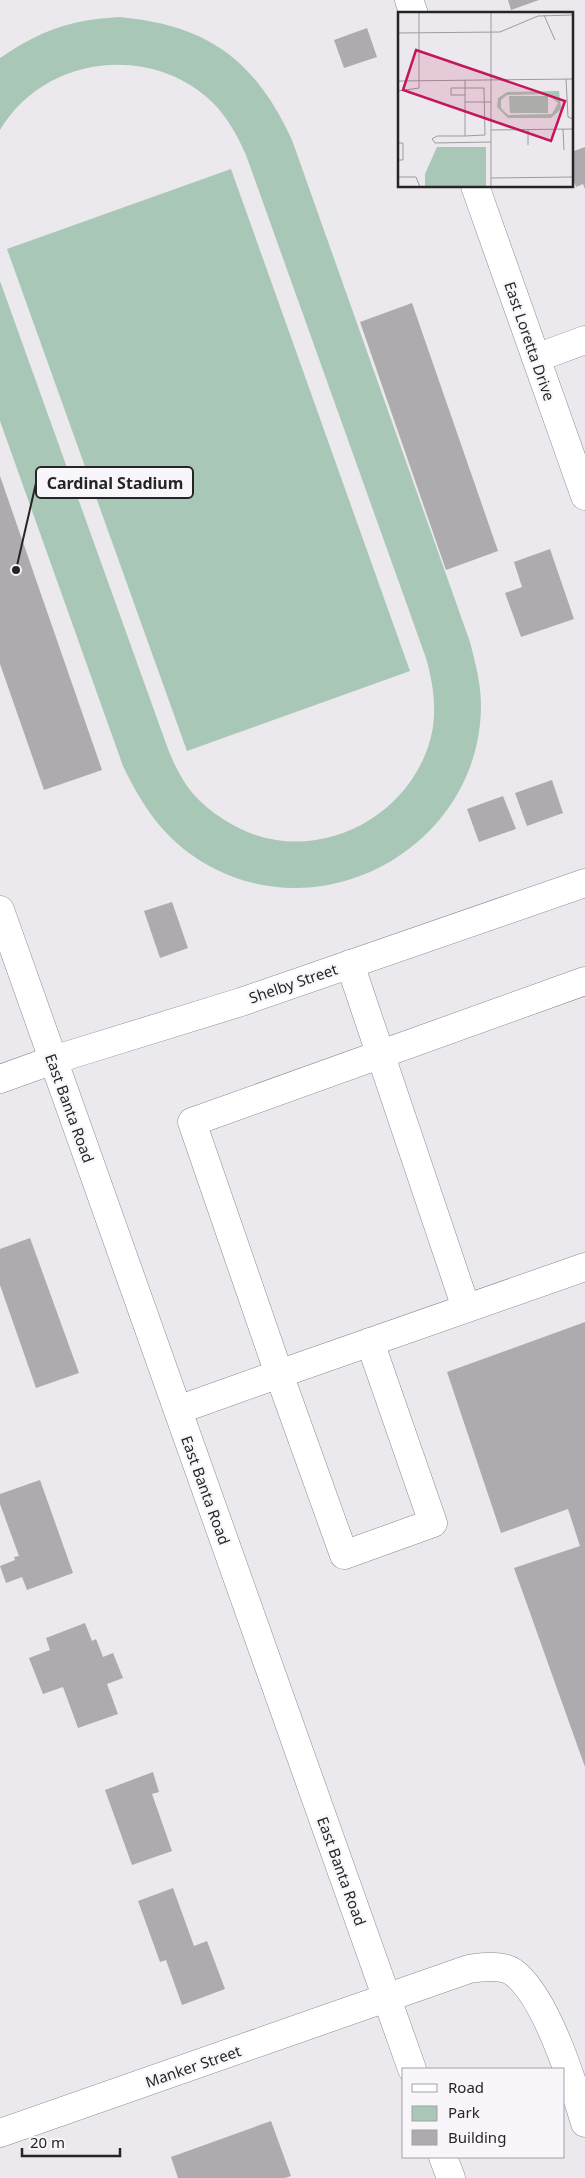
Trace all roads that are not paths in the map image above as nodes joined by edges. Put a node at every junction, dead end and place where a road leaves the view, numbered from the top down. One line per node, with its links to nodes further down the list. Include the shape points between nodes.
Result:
1 (476, 188): 3 (street, East Loretta Drive)
2 (585, 340): 3 (street)
3 (536, 358): 4 (street, East Loretta Drive)
4 (585, 496)
5 (585, 883): 7 (street, Shelby Street)
6 (0, 910): 10 (street, East Banta Road)
7 (350, 964): 9 (street); 10 (street, Shelby Street, via 241,1002)
8 (585, 980): 9 (street)
9 (381, 1054): 13 (street); 15 (street, via 192,1122)
10 (53, 1060): 11 (street, Shelby Street); 16 (street, East Banta Road)
11 (0, 1079)
12 (585, 1267): 13 (street)
13 (466, 1308): 14 (street)
14 (370, 1342): 15 (street); 15 (street, via 433,1524 344,1555)
15 (279, 1374): 16 (street)
16 (178, 1410): 17 (street, East Banta Road)
17 (387, 1999): 18 (street, East Banta Road); 19 (street, Manker Street, via 469,1969 486,1966 512,1971 532,1991 549,2023); 20 (street, Manker Street)
18 (412, 2068)
19 (585, 2122)
20 (0, 2133)
21 (443, 2158): 22 (street)
22 (450, 2178)

